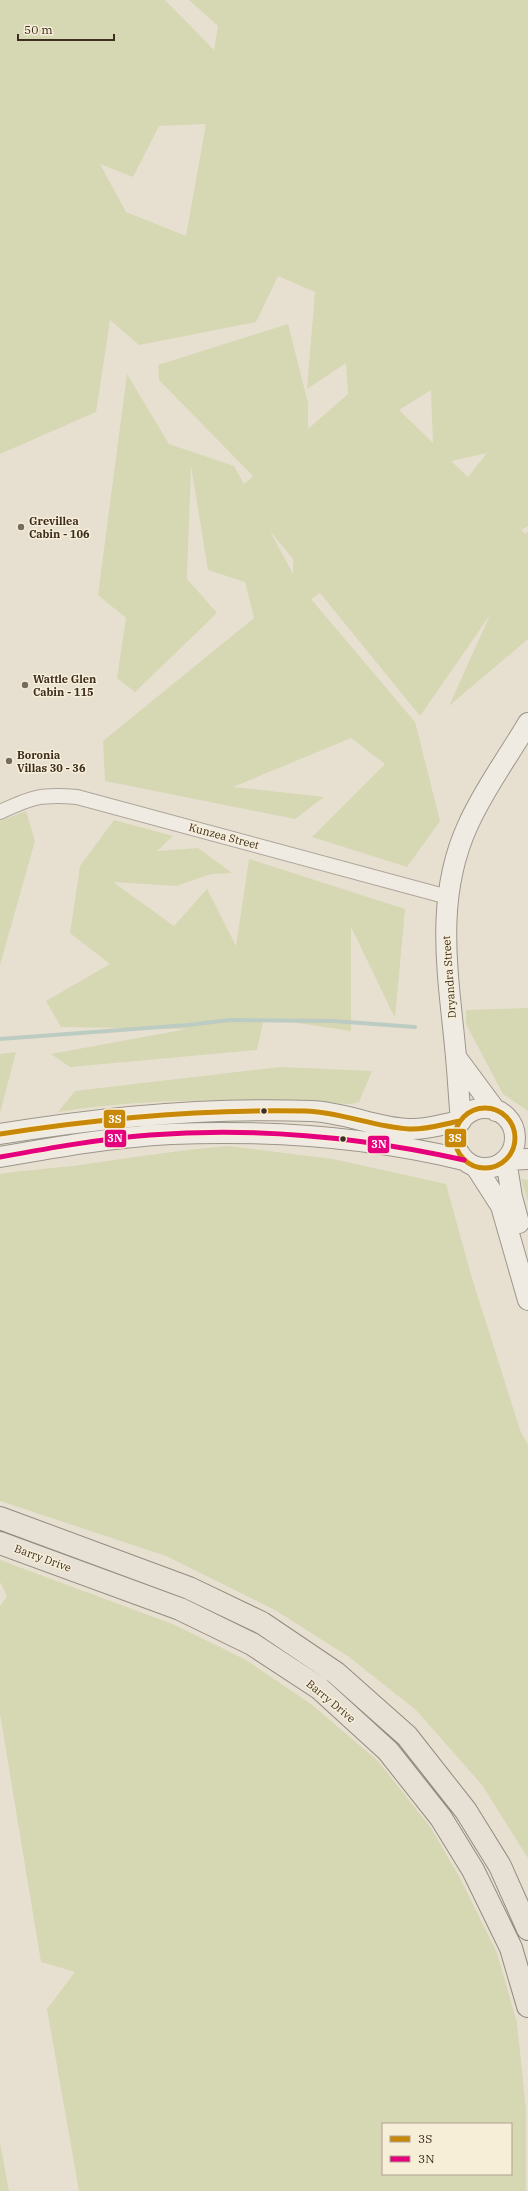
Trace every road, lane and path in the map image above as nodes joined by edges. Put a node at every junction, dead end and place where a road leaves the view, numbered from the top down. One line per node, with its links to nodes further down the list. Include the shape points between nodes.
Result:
1 (528, 723): 3 (main road, Dryandra Street, via 478,803 467,826)
2 (0, 812): 3 (street, Kunzea Street, via 33,797 77,797)
3 (448, 897): 4 (main road, Dryandra Street, via 445,955)
4 (456, 1058): 5 (main road); 6 (main road, Dryandra Street)
5 (501, 1113): 6 (main road, via 485,1108 474,1110); 7 (main road); 11 (main road, via 514,1130 515,1138 514,1146)
6 (460, 1121): 8 (main road, via 409,1129 313,1111 240,1110 149,1114); 12 (main road, via 455,1137 457,1149)
7 (528, 1127)
8 (0, 1134)
9 (0, 1156): 12 (main road, via 170,1134 223,1133 341,1139 427,1150)
10 (528, 1159): 11 (main road)
11 (506, 1160): 12 (main road, via 492,1168); 13 (main road, via 512,1197)
12 (470, 1163): 14 (main road, via 502,1206)
13 (528, 1252)
14 (528, 1300)
15 (0, 1518): 17 (main road, Barry Drive, via 189,1588 262,1623 336,1673 407,1736 466,1811 500,1866)
16 (0, 1543): 18 (main road, Barry Drive, via 180,1609 252,1644 319,1688 388,1751 441,1818 473,1870 511,1948)
17 (528, 1929)
18 (528, 2006)

